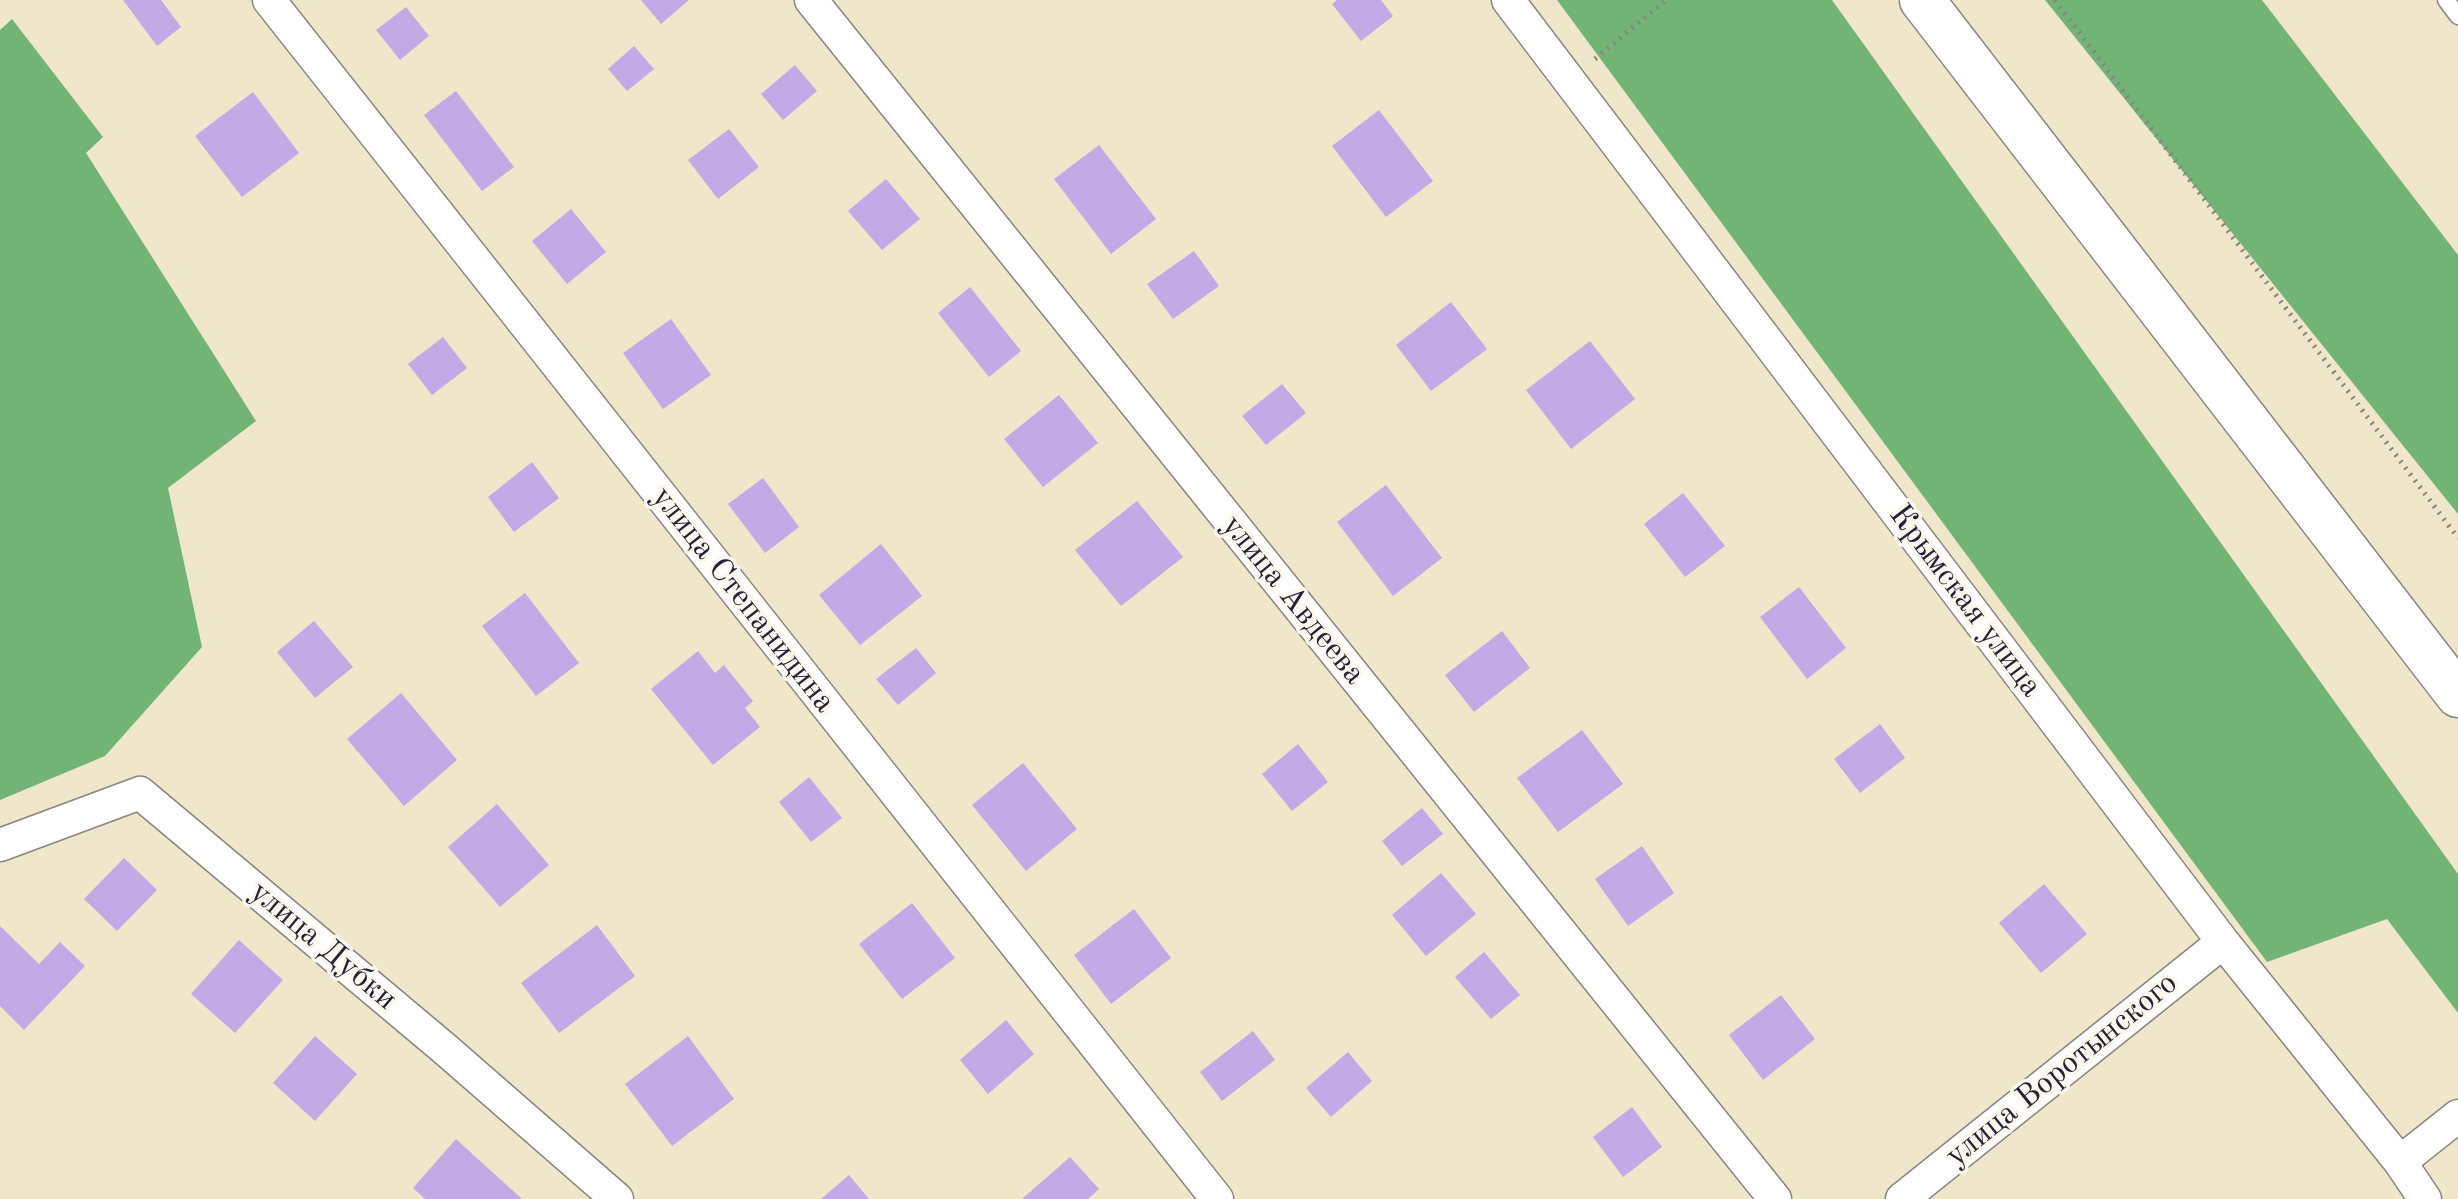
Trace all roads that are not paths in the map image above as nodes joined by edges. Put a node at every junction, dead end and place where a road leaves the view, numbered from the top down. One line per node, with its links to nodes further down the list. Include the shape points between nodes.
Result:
1 (269, 0): 13 (street, улица Степанидина)
2 (811, 0): 14 (street, улица Авдеева)
3 (1508, 0): 9 (street, Крымская улица)
4 (1922, 0): 7 (main road)
5 (2446, 0): 6 (lane)
6 (2458, 16)
7 (2458, 695)
8 (0, 845): 12 (street, улица Дубки, via 140,793)
9 (2223, 942): 11 (street, Крымская улица); 15 (street, улица Воротынского)
10 (2458, 1116): 11 (street)
11 (2409, 1186)
12 (617, 1199)
13 (1217, 1199)
14 (1775, 1199)
15 (1902, 1199)

